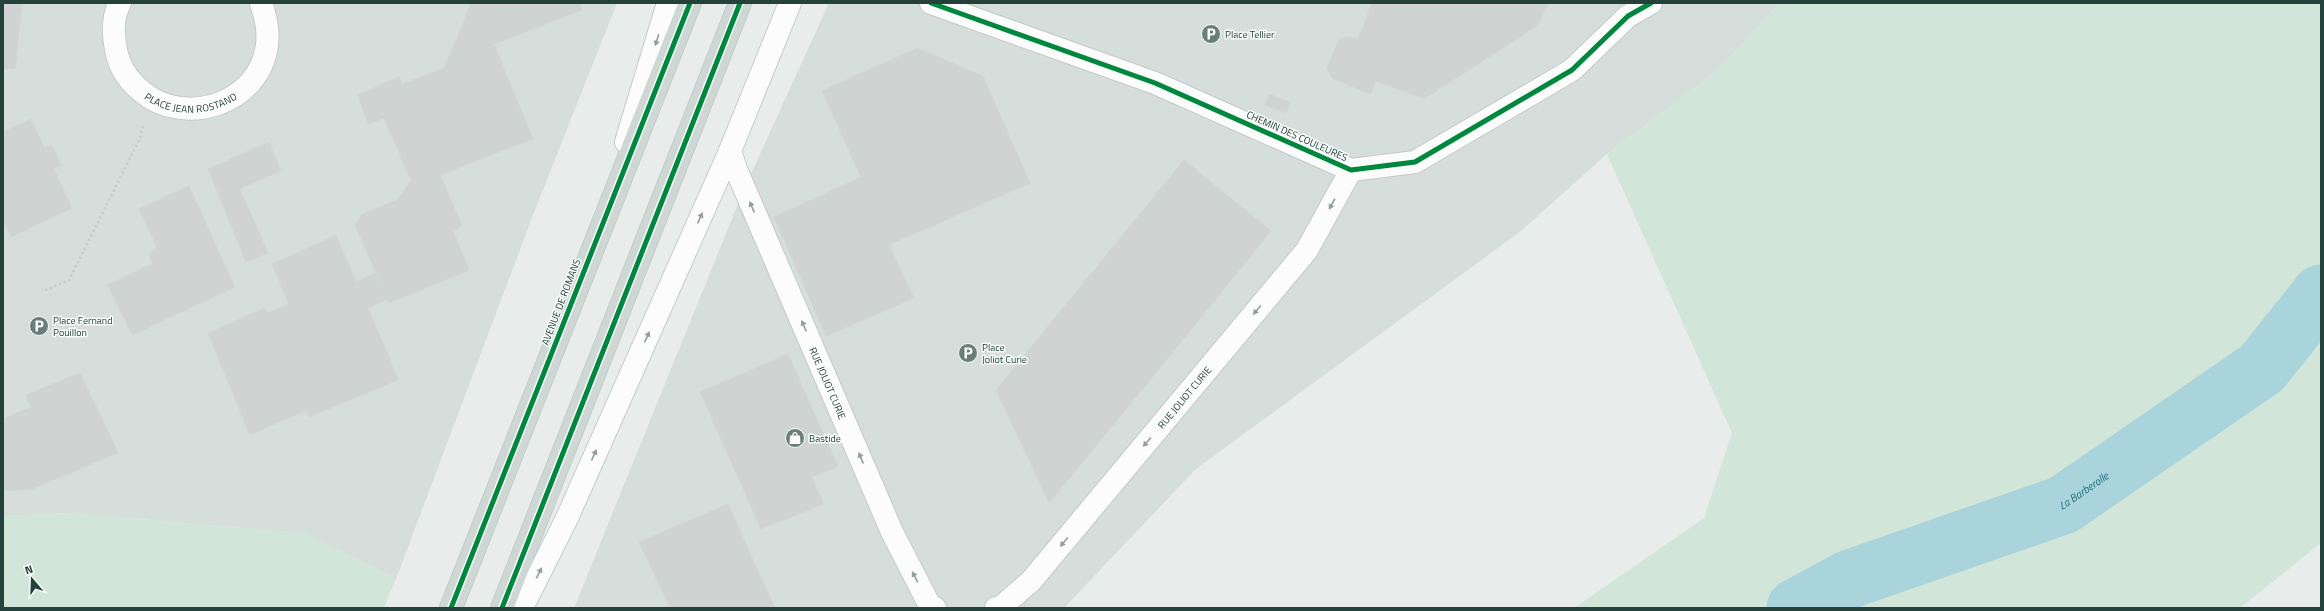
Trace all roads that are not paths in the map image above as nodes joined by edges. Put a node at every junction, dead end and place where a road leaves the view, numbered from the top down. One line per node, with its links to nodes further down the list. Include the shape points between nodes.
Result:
1 (120, 3): 2 (street, PLACE JEAN ROSTAND, via 113,34 118,60 130,82 150,99 173,108 198,110 223,103 244,89 259,69 267,46 267,20)
2 (262, 3)
3 (668, 3): 13 (street, one-way to 13)
4 (690, 3): 13 (main road, AVENUE DE ROMANS)
5 (740, 3): 15 (main road)
6 (800, 3): 10 (street)
7 (931, 3): 12 (street, CHEMIN DES COULEURES, via 1155,83)
8 (1651, 3): 9 (street, CHEMIN DES COULEURES)
9 (1628, 10): 12 (street, CHEMIN DES COULEURES, via 1572,70 1415,162)
10 (786, 13): 11 (street)
11 (730, 151): 16 (street, one-way to 11, via 567,518); 17 (street, RUE JOLIOT CURIE, one-way to 11, via 930,606 892,532)
12 (1350, 170): 18 (street, RUE JOLIOT CURIE, one-way to 18, via 1307,250 1031,581 1001,607)
13 (601, 224): 14 (main road, AVENUE DE ROMANS)
14 (451, 608)
15 (502, 608)
16 (522, 608)
17 (935, 608)
18 (996, 608)

